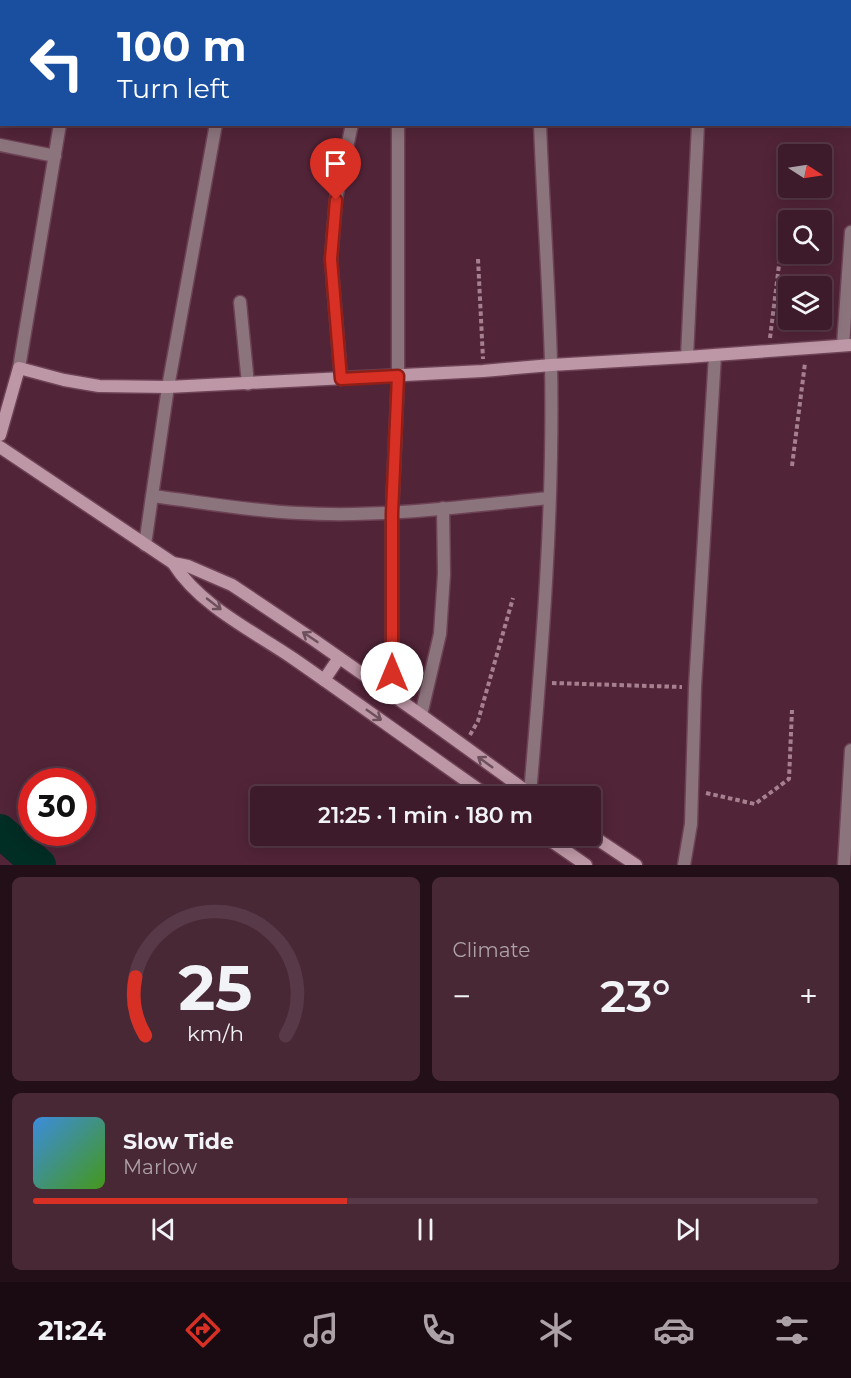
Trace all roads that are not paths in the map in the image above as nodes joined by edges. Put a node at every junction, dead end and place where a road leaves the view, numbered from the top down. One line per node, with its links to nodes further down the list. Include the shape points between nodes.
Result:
1 (60, 126): 8 (street)
2 (216, 126): 19 (street)
3 (352, 126): 17 (street, via 336,200 332,250)
4 (398, 126): 16 (street)
5 (540, 126): 14 (street)
6 (698, 126): 13 (street)
7 (0, 145): 8 (street)
8 (55, 156): 15 (street)
9 (851, 232): 11 (street)
10 (240, 302): 18 (street)
11 (847, 345): 12 (street)
12 (715, 355): 13 (street); 41 (street, via 695,687 692,824)
13 (687, 357): 14 (street)
14 (551, 365): 16 (street); 23 (street)
15 (19, 368): 19 (street, via 99,386); 20 (street)
16 (398, 376): 17 (street); 25 (street)
17 (341, 379): 18 (street)
18 (248, 384): 19 (street)
19 (168, 387): 22 (street)
20 (0, 435)
21 (0, 447): 26 (street)
22 (152, 496): 25 (street, via 300,513); 26 (street)
23 (549, 498): 24 (street); 35 (street)
24 (442, 508): 25 (street); 31 (street, via 442,623)
25 (392, 513): 30 (street)
26 (145, 545): 27 (street)
27 (173, 563): 28 (street, one-way to 27, via 232,585); 29 (street, one-way to 29, via 182,577 219,609)
28 (339, 658): 29 (street); 30 (street)
29 (324, 680): 33 (street, one-way to 33)
30 (392, 695): 31 (street)
31 (421, 715): 34 (street, one-way to 31)
32 (851, 750): 38 (street)
33 (474, 786)
34 (519, 786)
35 (532, 786)
36 (601, 842): 40 (street)
37 (558, 846): 39 (street)
38 (847, 859)
39 (586, 865)
40 (636, 865)
41 (684, 865)

